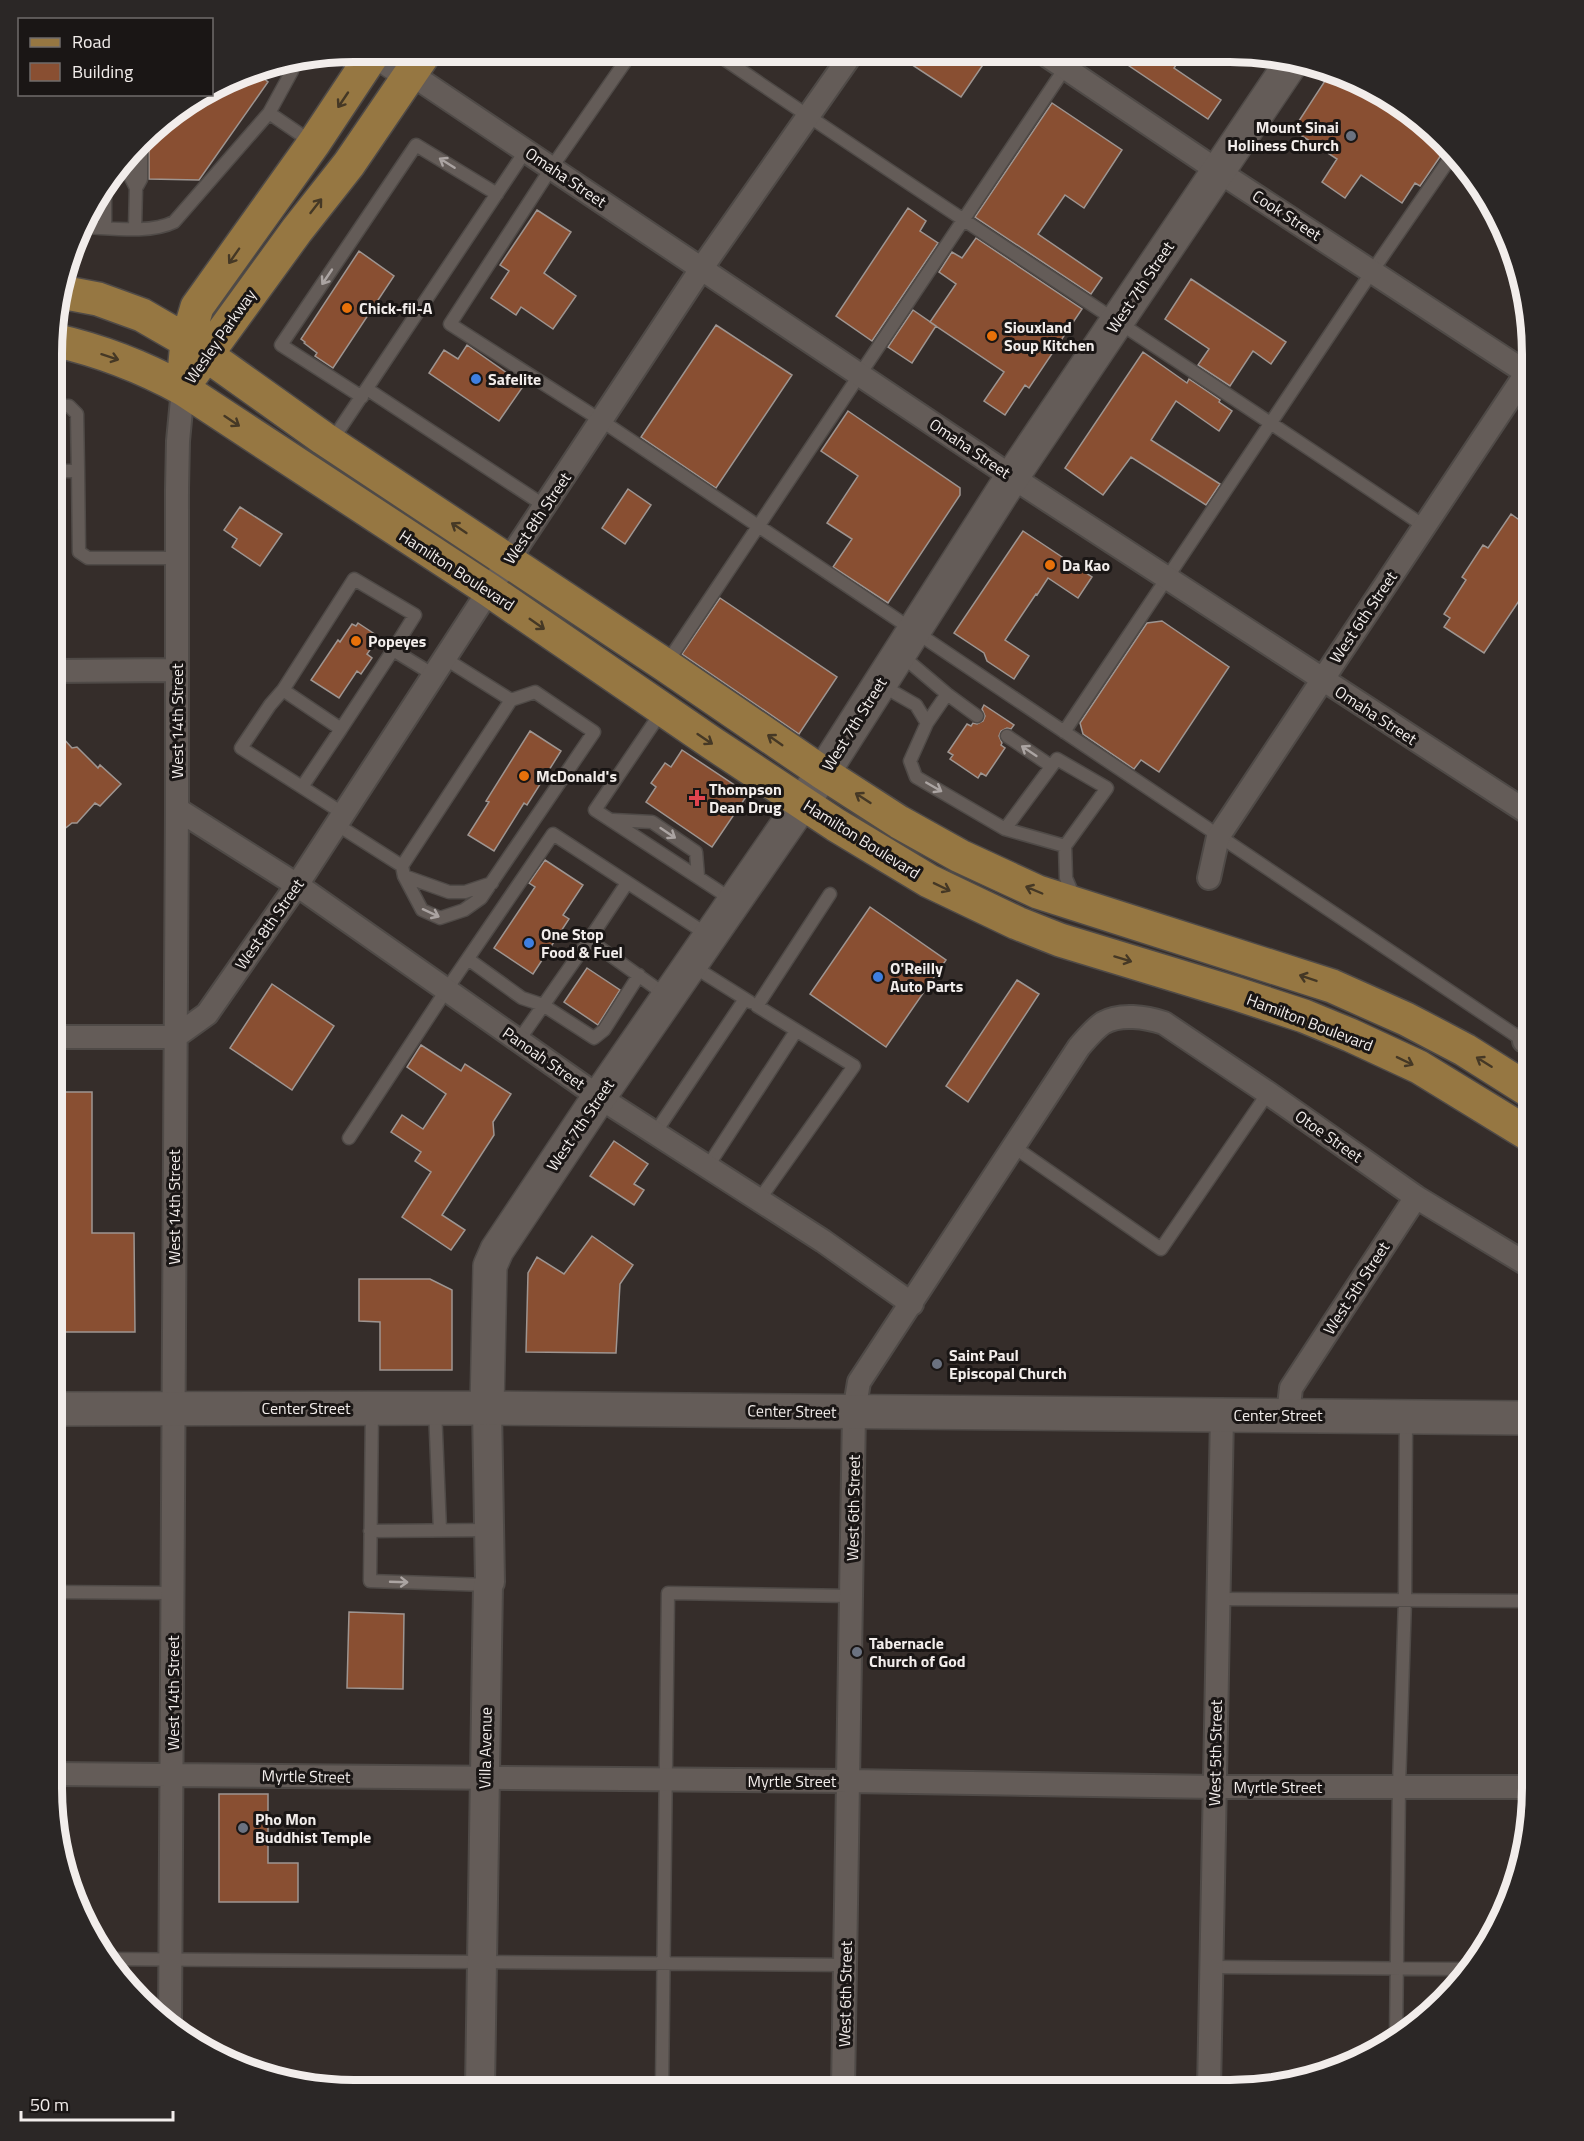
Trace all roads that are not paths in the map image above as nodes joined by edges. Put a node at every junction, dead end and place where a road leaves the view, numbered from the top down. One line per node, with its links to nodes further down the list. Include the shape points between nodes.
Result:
1 (369, 62): 12 (main road, Wesley Parkway, one-way to 12)
2 (625, 62): 17 (lane)
3 (728, 62): 11 (lane)
4 (846, 62): 11 (street, West 8th Street)
5 (1056, 62): 8 (street, Cook Street)
6 (418, 63): 13 (street, Omaha Street); 31 (main road, Wesley Parkway, one-way to 6, via 350,164)
7 (1288, 67): 18 (main road, West 7th Street)
8 (1065, 68): 18 (street, Cook Street); 22 (lane)
9 (289, 69): 10 (lane, via 292,71)
10 (269, 113): 12 (lane); 25 (lane, via 174,222)
11 (808, 117): 22 (lane); 26 (street, West 8th Street)
12 (314, 143): 31 (main road, Wesley Parkway, one-way to 31, via 197,307)
13 (526, 150): 17 (street, Omaha Street); 20 (lane)
14 (141, 153): 19 (lane, via 141,179)
15 (1449, 160): 27 (lane)
16 (131, 165): 19 (lane, via 130,176)
17 (552, 167): 26 (street, Omaha Street); 38 (lane, via 450,324)
18 (1218, 171): 27 (street, Cook Street); 29 (main road, West 7th Street)
19 (136, 188): 25 (lane)
20 (497, 194): 36 (lane); 36 (lane, one-way to 36, via 416,145 281,345)
21 (105, 201): 24 (lane)
22 (962, 220): 29 (lane); 33 (lane)
23 (91, 227): 24 (lane)
24 (105, 227): 25 (lane)
25 (135, 228)
26 (701, 269): 33 (street, Omaha Street); 38 (street, West 8th Street)
27 (1373, 270): 32 (street, Cook Street); 39 (lane)
28 (68, 293): 31 (main road, via 142,315)
29 (1117, 322): 39 (lane); 43 (main road, West 7th Street)
30 (62, 342): 35 (main road, Hamilton Boulevard, one-way to 35, via 152,372)
31 (196, 348): 35 (main road, Wesley Parkway); 40 (main road)
32 (1523, 366)
33 (861, 376): 43 (street, Omaha Street); 46 (lane)
34 (1523, 383): 45 (street, West 6th Street)
35 (183, 389): 47 (street, West 14th Street); 50 (main road, Hamilton Boulevard, one-way to 50)
36 (364, 393): 40 (lane); 44 (lane)
37 (61, 406): 42 (lane, via 69,406 77,414)
38 (602, 422): 44 (street, West 8th Street); 46 (lane)
39 (1272, 423): 45 (lane); 49 (lane)
40 (331, 443): 48 (main road, one-way to 40)
41 (61, 471): 42 (lane)
42 (78, 471): 47 (lane, via 79,552 88,558)
43 (1012, 477): 49 (street, Omaha Street); 51 (main road, West 7th Street)
44 (545, 506): 48 (street, West 8th Street)
45 (1424, 526): 57 (street, West 6th Street)
46 (757, 527): 51 (lane); 53 (lane)
47 (176, 558): 55 (street, West 14th Street)
48 (508, 561): 50 (street, West 8th Street); 53 (main road)
49 (1168, 578): 57 (street, Omaha Street); 66 (lane)
50 (489, 590): 54 (street, West 8th Street); 62 (main road, Hamilton Boulevard, one-way to 62)
51 (906, 642): 58 (main road, West 7th Street); 60 (lane); 66 (lane)
52 (393, 650): 54 (lane); 59 (lane, via 415,615 354,579); 65 (lane)
53 (665, 665): 69 (main road, one-way to 53)
54 (439, 667): 61 (lane); 74 (street, West 8th Street)
55 (177, 670): 56 (street); 72 (street, West 14th Street)
56 (61, 671)
57 (1321, 679): 73 (street, Omaha Street); 77 (street, West 6th Street)
58 (879, 684): 64 (lane, via 916,705); 69 (main road, West 7th Street)
59 (283, 690): 65 (lane); 70 (lane, via 241,747)
60 (946, 694): 63 (lane); 64 (lane)
61 (511, 700): 79 (lane); 82 (lane, via 535,692 594,732)
62 (663, 710): 71 (main road, Hamilton Boulevard, one-way to 71); 75 (lane, via 596,810)
63 (977, 716)
64 (927, 723): 76 (lane, one-way to 76, via 910,761 916,777)
65 (341, 729): 70 (lane)
66 (1064, 732): 77 (lane)
67 (1007, 736): 68 (lane, one-way to 67)
68 (1051, 766): 76 (lane); 78 (lane, via 1057,759 1107,788)
69 (823, 773): 71 (main road, West 7th Street); 87 (main road, one-way to 69, via 1038,892 960,856)
70 (302, 787): 74 (lane)
71 (802, 803): 86 (main road, West 7th Street); 109 (main road, Hamilton Boulevard, one-way to 109, via 929,881 980,906 1060,940 1234,993 1350,1035 1419,1068)
72 (177, 809): 84 (street, Panoah Street); 104 (street, West 14th Street)
73 (1523, 810)
74 (340, 819): 79 (lane); 84 (street, West 8th Street)
75 (612, 820): 80 (lane); 80 (lane, one-way to 80, via 652,822 696,852)
76 (1005, 829): 78 (lane)
77 (1218, 837): 81 (street, West 6th Street); 102 (lane)
78 (1065, 846): 87 (lane, via 1066,878)
79 (403, 871): 82 (lane, via 449,892 465,892); 82 (lane, one-way to 82, via 422,910 440,918 464,910 481,898)
80 (698, 876): 86 (lane)
81 (1209, 878)
82 (492, 883)
83 (627, 883): 88 (lane); 89 (lane); 90 (lane, via 553,834)
84 (297, 885): 95 (street, Panoah Street); 104 (street, West 8th Street, via 207,1014)
85 (830, 894): 99 (lane)
86 (734, 901): 88 (main road, West 7th Street)
87 (1078, 905): 106 (main road, one-way to 87, via 1465,1050 1332,986)
88 (709, 936): 91 (main road, West 7th Street)
89 (589, 940): 92 (lane); 93 (lane)
90 (468, 958): 95 (lane); 98 (lane, via 522,998)
91 (689, 964): 96 (main road, West 7th Street); 97 (lane)
92 (639, 975): 96 (lane); 98 (lane, via 604,1030 594,1038)
93 (564, 977): 94 (lane); 98 (lane)
94 (576, 985)
95 (447, 989): 105 (street, Panoah Street); 111 (lane)
96 (668, 996): 108 (main road, West 7th Street)
97 (745, 999): 99 (lane); 110 (lane)
98 (543, 1005): 105 (lane)
99 (757, 1006): 101 (lane)
100 (1122, 1018): 107 (street, Otoe Street, via 1164,1023); 112 (street, West 6th Street, via 1101,1024 1079,1047)
101 (796, 1031): 113 (lane); 115 (lane, via 854,1066)
102 (1523, 1034)
103 (61, 1037): 104 (street)
104 (175, 1037): 118 (street, West 14th Street)
105 (519, 1040): 108 (street, Panoah Street)
106 (1523, 1088)
107 (1268, 1093): 112 (lane, via 1161,1249); 114 (street, Otoe Street)
108 (599, 1097): 110 (street, Panoah Street); 120 (main road, West 7th Street, via 490,1266)
109 (1523, 1131)
110 (655, 1133): 113 (street, Panoah Street)
111 (349, 1138)
112 (1014, 1147): 117 (street, West 6th Street)
113 (708, 1166): 115 (street, Panoah Street)
114 (1416, 1197): 116 (street, Otoe Street); 124 (street, West 5th Street, via 1291,1388)
115 (759, 1200): 117 (street, Panoah Street)
116 (1523, 1262)
117 (912, 1304): 123 (street, West 6th Street, via 859,1382)
118 (174, 1408): 119 (main road, Center Street); 121 (main road, Center Street); 133 (street, West 14th Street)
119 (372, 1408): 122 (main road, Center Street); 130 (lane)
120 (487, 1408): 122 (main road, Center Street); 123 (main road, Center Street); 129 (street, Villa Avenue)
121 (61, 1409)
122 (435, 1409): 128 (lane)
123 (854, 1412): 125 (main road, Center Street); 134 (street, West 6th Street)
124 (1288, 1414): 125 (main road, Center Street); 126 (main road, Center Street)
125 (1222, 1415): 135 (street, West 5th Street)
126 (1406, 1416): 127 (main road, Center Street); 136 (lane)
127 (1523, 1418)
128 (440, 1530): 129 (lane); 130 (lane)
129 (489, 1530): 131 (street, Villa Avenue)
130 (370, 1531): 131 (lane, one-way to 131, via 370,1581)
131 (488, 1586): 140 (street, Villa Avenue)
132 (61, 1592): 133 (lane)
133 (173, 1593): 139 (street, West 14th Street)
134 (852, 1596): 141 (lane, via 668,1593); 142 (street, West 6th Street)
135 (1218, 1599): 136 (lane); 144 (street, West 5th Street)
136 (1405, 1599): 137 (lane); 143 (lane)
137 (1523, 1601)
138 (61, 1774): 139 (street, Myrtle Street)
139 (173, 1774): 140 (street, Myrtle Street); 147 (street, West 14th Street)
140 (485, 1779): 141 (street, Myrtle Street); 148 (street, Villa Avenue)
141 (665, 1780): 142 (street, Myrtle Street); 149 (lane)
142 (849, 1781): 144 (street, Myrtle Street); 150 (street, West 6th Street)
143 (1399, 1786): 144 (street, Myrtle Street); 145 (street, Myrtle Street); 152 (lane)
144 (1214, 1787): 151 (street, West 5th Street)
145 (1523, 1787)
146 (118, 1959): 147 (lane)
147 (170, 1960): 148 (lane); 154 (street, West 14th Street)
148 (483, 1963): 149 (lane); 156 (street, Villa Avenue)
149 (663, 1964): 150 (lane); 157 (lane)
150 (845, 1965): 158 (street, West 6th Street)
151 (1212, 1967): 152 (lane); 159 (street, West 5th Street)
152 (1398, 1968): 153 (lane); 155 (lane)
153 (1459, 1969)
154 (170, 2014)
155 (1396, 2028)
156 (480, 2080)
157 (662, 2080)
158 (843, 2080)
159 (1209, 2080)

